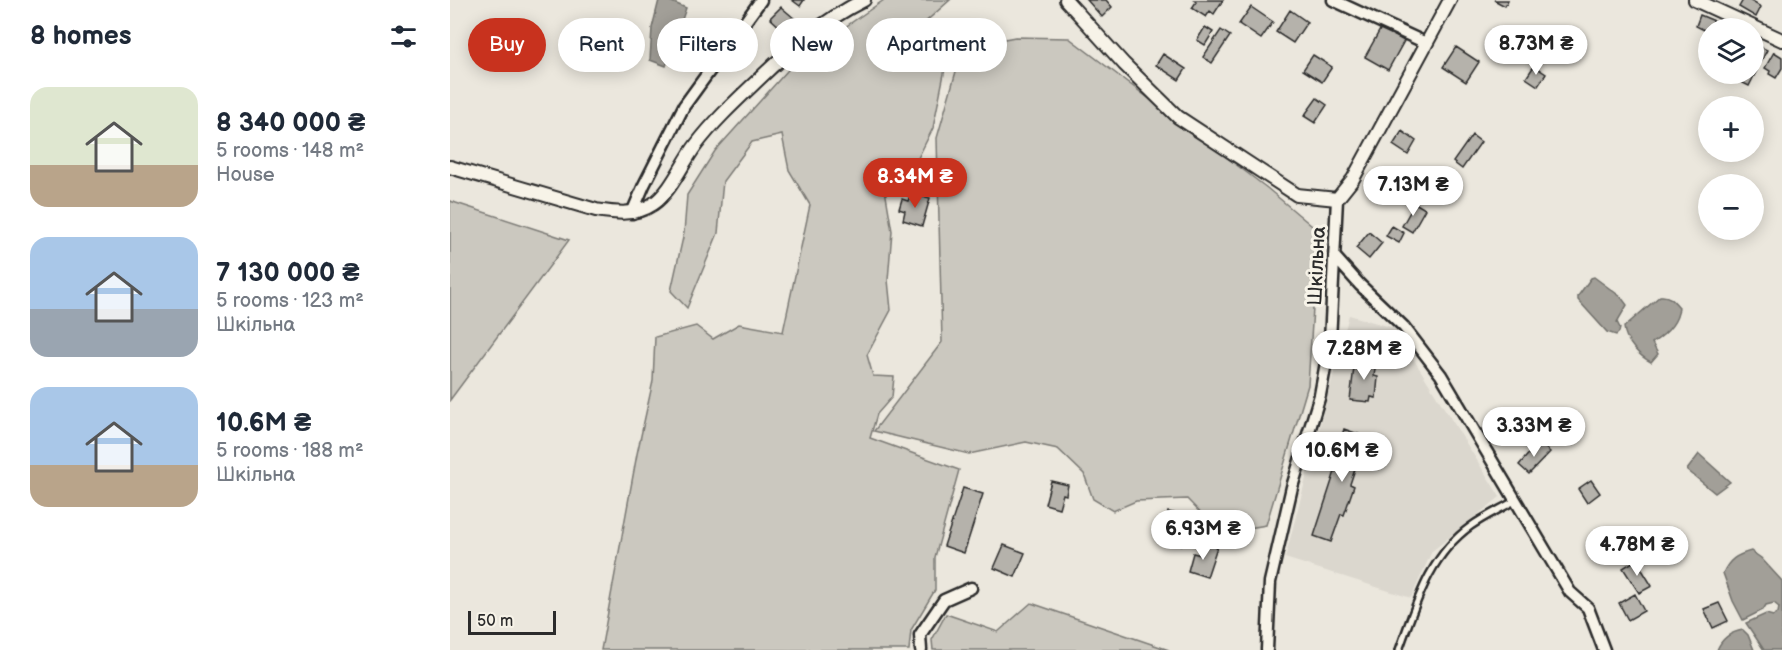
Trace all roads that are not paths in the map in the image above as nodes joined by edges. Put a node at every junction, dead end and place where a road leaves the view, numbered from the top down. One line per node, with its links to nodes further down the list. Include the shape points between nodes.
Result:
1 (761, 0): 11 (street, via 684,106)
2 (864, 0): 11 (street, via 840,12 794,46 728,108 655,203)
3 (1333, 0): 8 (street)
4 (1450, 0): 8 (street)
5 (1695, 0): 7 (street)
6 (1070, 2): 10 (street, via 1124,64 1178,117 1297,195)
7 (1782, 40)
8 (1426, 43): 10 (street, via 1353,179)
9 (450, 167): 11 (street, via 596,210)
10 (1337, 199): 12 (street, Шкільна)
11 (632, 213)
12 (1334, 256): 13 (street, via 1404,327 1441,375); 16 (street, Шкільна, via 1330,341 1320,395 1292,487 1270,582)
13 (1516, 500): 17 (lane, via 1471,526 1445,549 1424,583); 18 (street, via 1570,592 1588,608)
14 (971, 588): 15 (street, via 944,600 920,635)
15 (921, 650)
16 (1267, 650)
17 (1399, 650)
18 (1605, 650)

